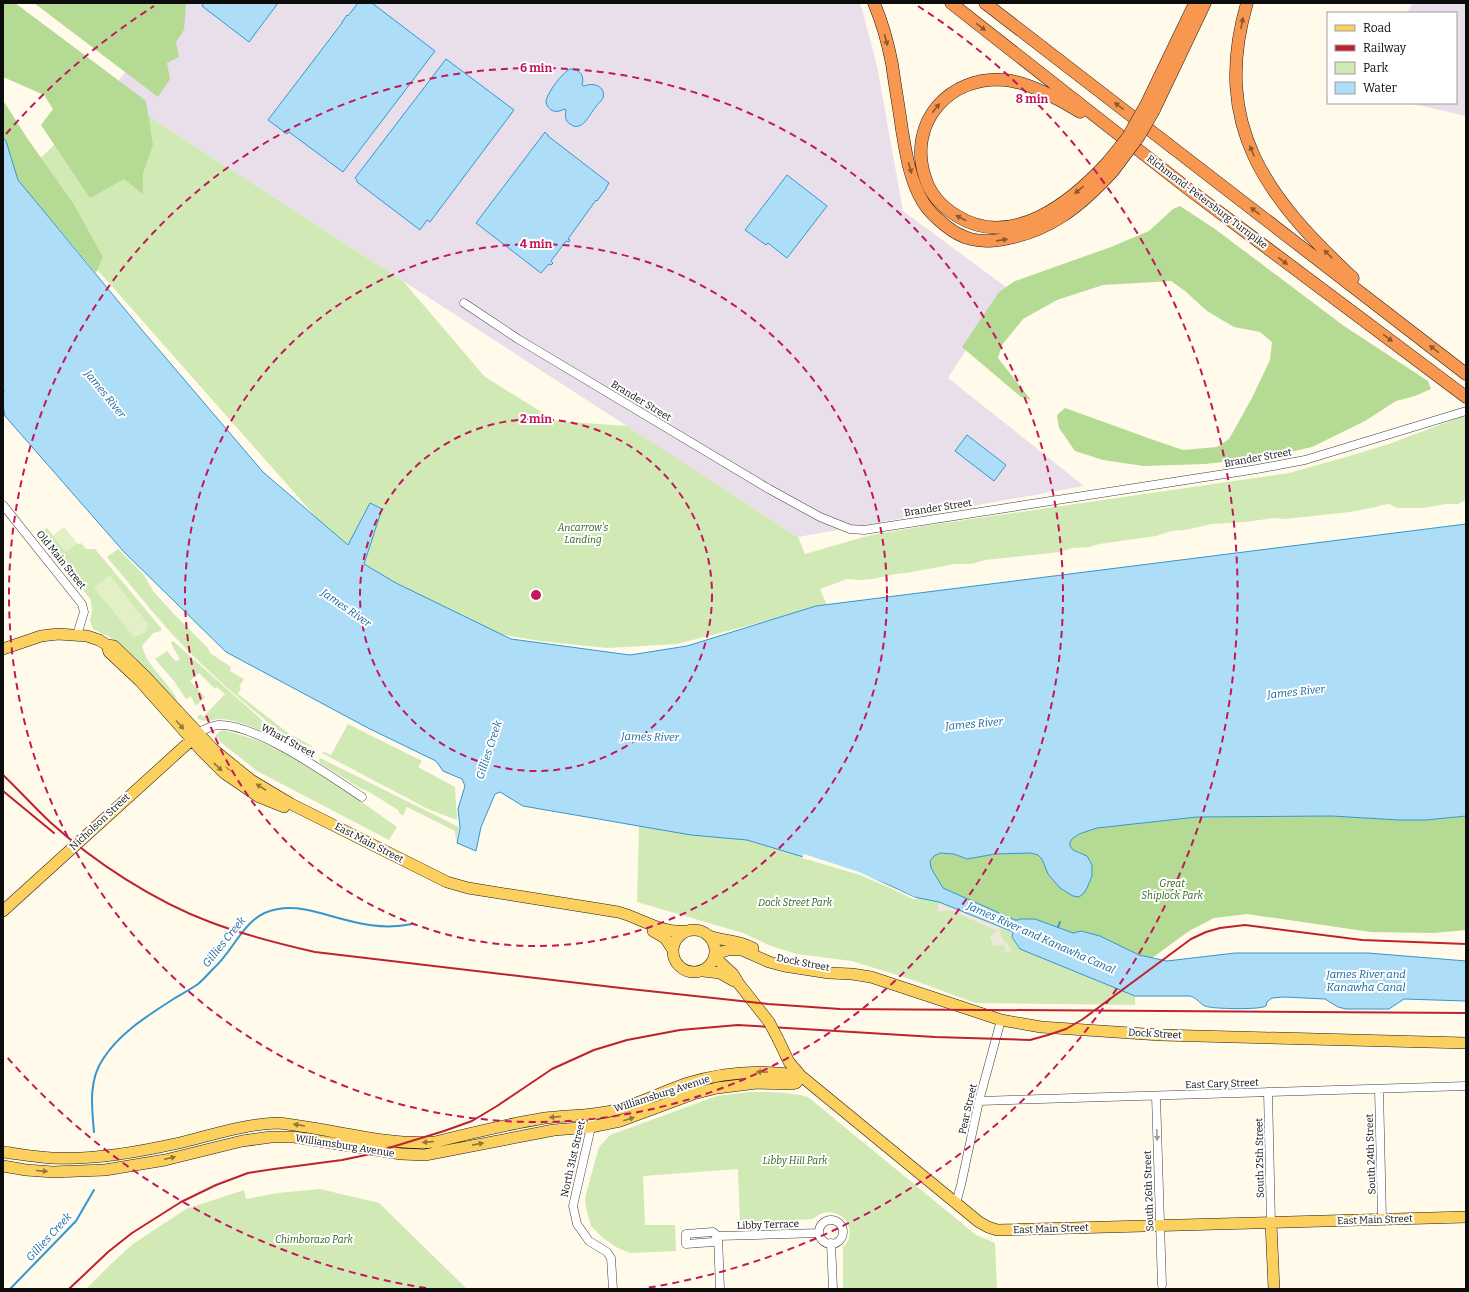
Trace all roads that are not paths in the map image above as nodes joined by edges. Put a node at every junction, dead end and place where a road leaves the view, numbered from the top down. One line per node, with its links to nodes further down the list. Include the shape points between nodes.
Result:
1 (874, 3): 8 (highway, one-way to 8, via 888,46 906,156 915,186 929,211 953,231 964,237 982,241 1016,238 1028,234 1068,213 1090,195)
2 (951, 3): 9 (highway, Richmond-Petersburg Turnpike, one-way to 9)
3 (985, 3): 11 (highway, one-way to 3)
4 (1195, 3): 7 (highway)
5 (1205, 3): 7 (highway)
6 (1247, 3): 11 (highway, one-way to 6, via 1321,247 1287,208 1261,170 1245,135 1235,83 1238,46)
7 (1150, 108): 8 (highway, bridge)
8 (1110, 167): 9 (highway, one-way to 9, via 1047,213 1020,224 985,226 968,222 951,212 933,194 924,177 920,144 925,126 932,114 951,93 980,81 1008,80 1044,93 1073,108)
9 (1163, 169): 13 (highway, Richmond-Petersburg Turnpike, one-way to 13)
10 (464, 304): 14 (street, Brander Street, via 769,490 820,517 850,529 864,530 1263,468 1305,460)
11 (1419, 338): 12 (highway, one-way to 11)
12 (1466, 374)
13 (1466, 397)
14 (1466, 412)
15 (3, 505): 16 (street, Old Main Street, via 82,604 84,612)
16 (77, 635): 17 (main road, East Main Street, via 51,634); 18 (main road, East Main Street, via 99,640 107,645 109,652)
17 (3, 649)
18 (195, 736): 19 (street, Wharf Street, via 208,727 218,725 257,734); 20 (main road, Nicholson Street); 21 (main road, East Main Street, one-way to 18, via 667,931 618,912 452,884 272,793 241,773); 23 (main road, East Main Street, one-way to 23, via 224,773 251,792 441,886 464,893 619,919 660,935 667,940)
19 (362, 797)
20 (3, 912)
21 (686, 932): 22 (main road, via 696,930); 23 (main road, via 678,937)
22 (709, 936): 24 (main road, via 714,943); 26 (main road, Dock Street, via 719,940 742,942 778,959)
23 (672, 950): 25 (main road, via 675,962 684,970 692,973)
24 (715, 955): 25 (main road); 26 (main road, Dock Street, via 738,949 784,966); 27 (main road, East Main Street)
25 (703, 971): 27 (main road, East Main Street, via 720,973)
26 (852, 974): 28 (main road, Dock Street, via 878,979)
27 (739, 984): 30 (main road, East Main Street, bridge, via 768,1022 789,1062)
28 (1001, 1020): 29 (main road, Dock Street, via 1040,1027 1160,1035); 35 (street, Pear Street)
29 (1466, 1043)
30 (801, 1076): 36 (main road, Williamsburg Avenue, one-way to 36, via 781,1072 759,1072 712,1077 626,1107); 37 (main road, Williamsburg Avenue, one-way to 30, via 620,1122 700,1092 751,1083 792,1084); 40 (main road, East Main Street)
31 (1466, 1086): 32 (street, East Cary Street)
32 (1379, 1089): 33 (street, East Cary Street); 42 (street, South 24th Street)
33 (1268, 1092): 34 (street, East Cary Street); 43 (street, South 25th Street)
34 (1156, 1096): 35 (street, East Cary Street); 44 (street, South 26th Street, one-way to 44)
35 (979, 1101): 40 (street, Pear Street)
36 (593, 1115): 37 (street, North 31st Street); 38 (main road, Williamsburg Avenue, one-way to 38, via 526,1121 422,1143 278,1123 254,1125 178,1143 110,1155 52,1158)
37 (591, 1128): 39 (main road, Williamsburg Avenue, one-way to 37, via 53,1172 105,1170 271,1137 294,1137 401,1154 425,1155 554,1130); 48 (street, North 31st Street, via 573,1206 577,1224 589,1241 607,1252 611,1258)
38 (3, 1152)
39 (3, 1166)
40 (956, 1203): 44 (main road, East Main Street, via 992,1229)
41 (1466, 1217): 42 (main road, East Main Street)
42 (1382, 1219): 43 (main road, East Main Street)
43 (1271, 1223): 44 (main road, East Main Street); 51 (main road)
44 (1160, 1225): 47 (street, South 26th Street)
45 (819, 1233): 46 (street, via 822,1239); 46 (street, via 824,1223 831,1220 839,1223 842,1230 841,1238); 49 (street, Libby Terrace, via 718,1236)
46 (831, 1244): 50 (street)
47 (1162, 1285)
48 (613, 1289)
49 (720, 1289)
50 (833, 1289)
51 (1274, 1289)

